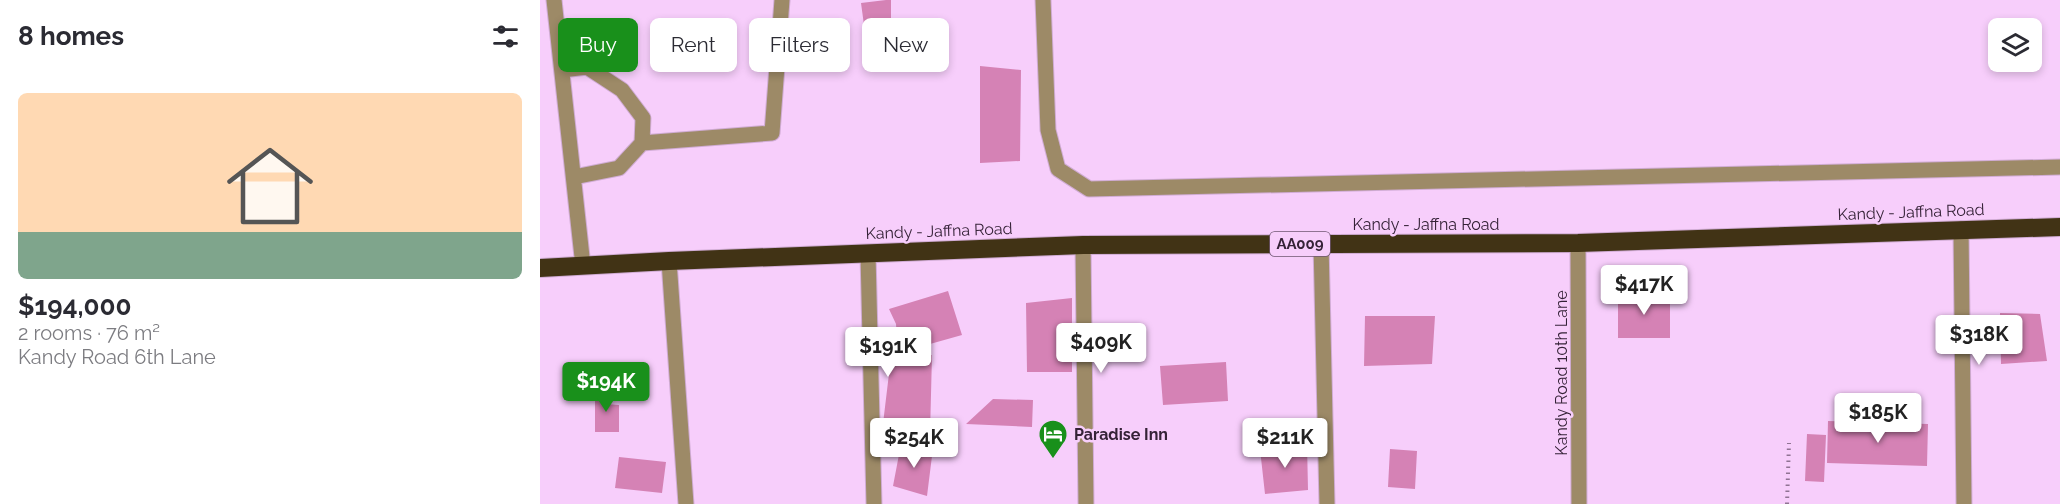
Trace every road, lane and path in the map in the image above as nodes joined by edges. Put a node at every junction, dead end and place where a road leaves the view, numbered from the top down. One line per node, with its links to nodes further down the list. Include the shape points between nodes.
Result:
1 (554, 0): 4 (street)
2 (783, 0): 7 (street, via 772,133)
3 (1043, 0): 8 (street, via 1050,139 1058,168 1089,189)
4 (558, 35)
5 (562, 72): 9 (street)
6 (595, 72): 7 (street, via 622,90 643,118)
7 (642, 143): 9 (street, via 619,168)
8 (2060, 167)
9 (574, 177): 17 (street)
10 (2060, 227): 11 (highway, Kandy - Jaffna Road / AA009)
11 (1961, 229): 12 (highway, Kandy - Jaffna Road / AA009); 26 (street)
12 (1578, 243): 13 (highway, Kandy - Jaffna Road / AA009); 24 (street, Kandy Road 10th Lane)
13 (1321, 244): 14 (highway, Kandy - Jaffna Road / AA009); 23 (street)
14 (1083, 245): 15 (highway, Kandy - Jaffna Road / AA009); 22 (street)
15 (868, 254): 16 (highway, Kandy - Jaffna Road / AA009); 21 (street)
16 (669, 261): 17 (highway, Kandy - Jaffna Road / AA009); 20 (street)
17 (583, 266): 18 (highway, Kandy - Jaffna Road / AA009)
18 (540, 268)
19 (1789, 443): 25 (path)
20 (686, 504)
21 (874, 504)
22 (1086, 504)
23 (1327, 504)
24 (1580, 504)
25 (1787, 504)
26 (1964, 504)

